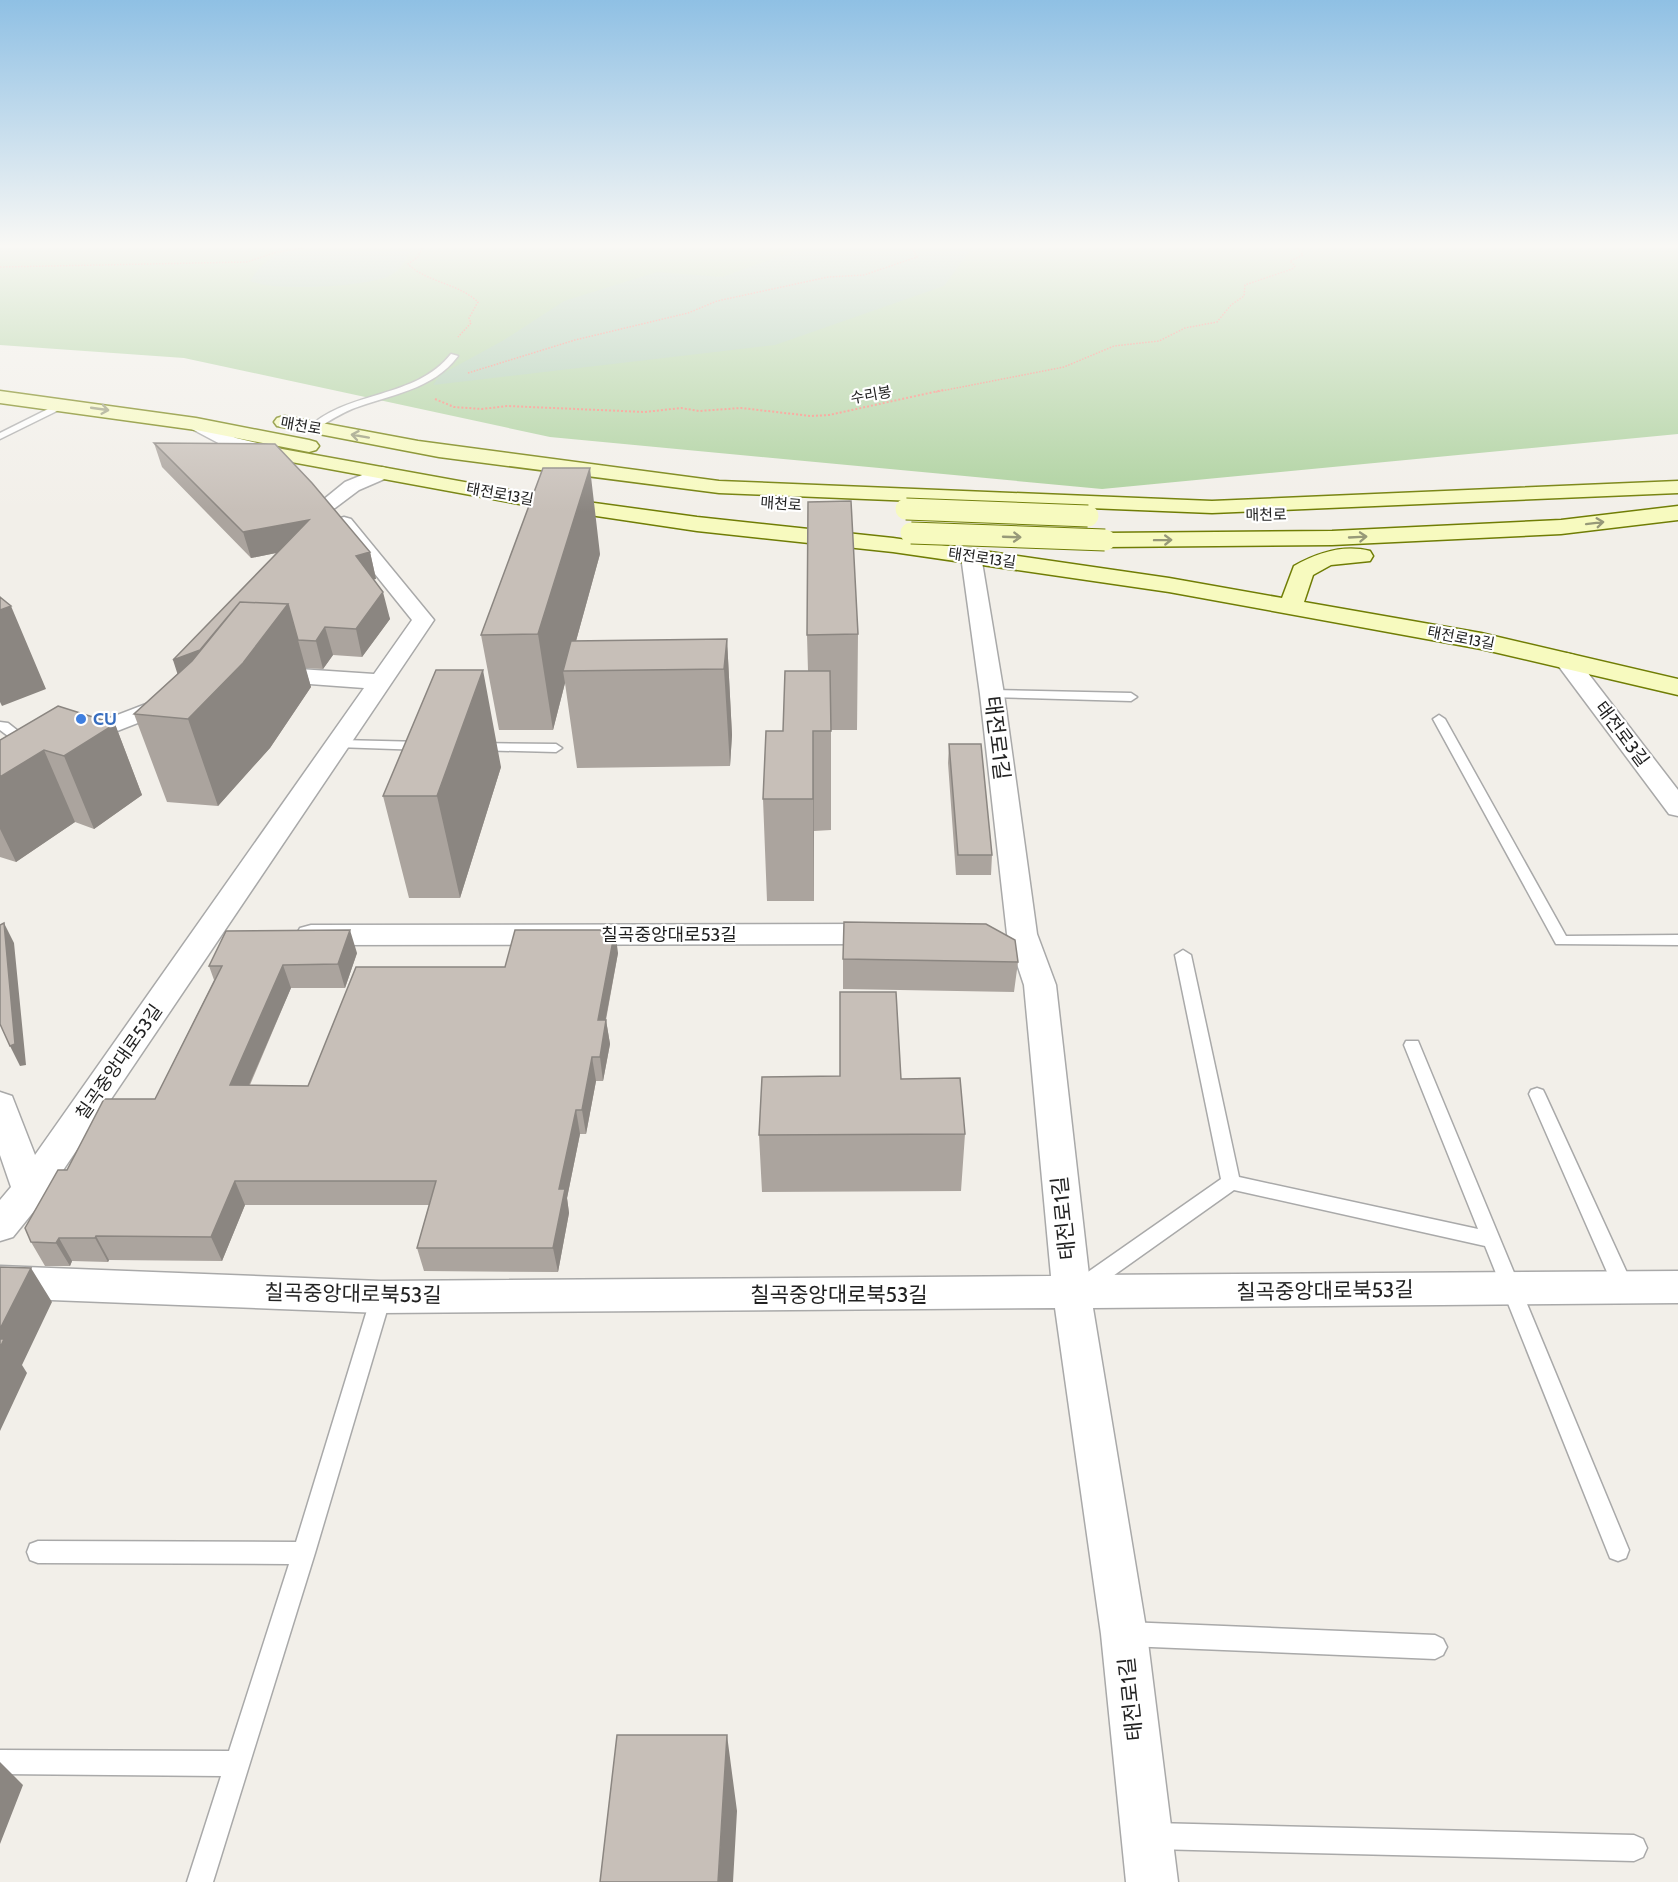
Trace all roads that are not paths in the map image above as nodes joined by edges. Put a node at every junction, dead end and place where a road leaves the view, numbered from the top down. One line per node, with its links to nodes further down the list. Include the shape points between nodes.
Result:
1 (454, 356): 6 (lane, via 425,379 336,412)
2 (0, 381): 6 (main road, 매천로, via 187,405)
3 (0, 397): 4 (main road, 매천로)
4 (64, 404): 5 (main road, 매천로, one-way to 5); 7 (lane)
5 (196, 424): 9 (street, via 230,442); 14 (main road, 매천로, one-way to 14, bridge, via 662,507 911,533 1105,540 1332,538 1560,527)
6 (312, 428): 8 (main road, 매천로, one-way to 6)
7 (0, 436)
8 (418, 447): 11 (main road, 매천로, bridge, via 654,490 773,504 1088,516 1494,508); 13 (main road, via 719,487)
9 (282, 455): 10 (main road, 태전로13길); 12 (street, 칠곡중앙대로53길)
10 (382, 473): 12 (street, via 352,486); 16 (main road, 태전로13길, via 536,501 697,524)
11 (1678, 487): 13 (main road, via 1212,507)
12 (316, 491): 20 (street, 칠곡중앙대로53길, via 423,620)
13 (985, 498): 16 (main road)
14 (1678, 513)
15 (1678, 530): 17 (main road, via 1530,545 1326,558 1302,571 1292,603)
16 (971, 556): 17 (main road, 태전로13길); 23 (street, 태전로1길)
17 (1287, 606): 18 (main road, 태전로13길)
18 (1566, 660): 21 (main road, 태전로13길); 33 (street, 태전로3길)
19 (244, 674): 20 (street)
20 (382, 682): 27 (street, 칠곡중앙대로53길)
21 (1678, 687)
22 (190, 694): 31 (street)
23 (992, 694): 24 (lane); 51 (street, 태전로1길, via 1010,934 1040,985)
24 (1131, 697)
25 (1439, 719): 38 (lane, via 1561,941)
26 (0, 726): 31 (lane)
27 (339, 744): 28 (lane); 35 (street, 칠곡중앙대로53길)
28 (442, 746)
29 (465, 747): 30 (lane)
30 (556, 748)
31 (38, 753): 32 (street)
32 (0, 769)
33 (1678, 808)
34 (914, 934): 37 (street, 칠곡중앙대로53길)
35 (208, 935): 36 (street); 44 (street, 칠곡중앙대로53길)
36 (244, 935)
37 (280, 935)
38 (1678, 940)
39 (1183, 955): 43 (lane)
40 (1412, 1045): 46 (lane)
41 (1537, 1094): 50 (lane)
42 (0, 1105): 44 (street)
43 (1231, 1182): 46 (lane); 51 (lane)
44 (30, 1190): 45 (street, 칠곡중앙대로53길)
45 (0, 1226)
46 (1492, 1240): 49 (lane)
47 (0, 1282): 52 (street, 칠곡중앙대로북53길)
48 (1678, 1287): 50 (street, 칠곡중앙대로북53길)
49 (1510, 1288): 50 (street, 칠곡중앙대로북53길); 51 (street, 칠곡중앙대로북53길); 53 (lane)
50 (1624, 1288)
51 (1072, 1294): 52 (street, 칠곡중앙대로북53길); 56 (street, 태전로1길)
52 (381, 1297): 55 (lane)
53 (1618, 1550)
54 (38, 1552): 55 (lane)
55 (304, 1553): 59 (lane)
56 (1124, 1634): 57 (lane); 60 (street, 태전로1길)
57 (1435, 1647)
58 (0, 1762): 59 (lane)
59 (238, 1764): 62 (lane)
60 (1147, 1835): 61 (lane); 63 (street, 태전로1길)
61 (1634, 1848)
62 (200, 1882)
63 (1152, 1882)

